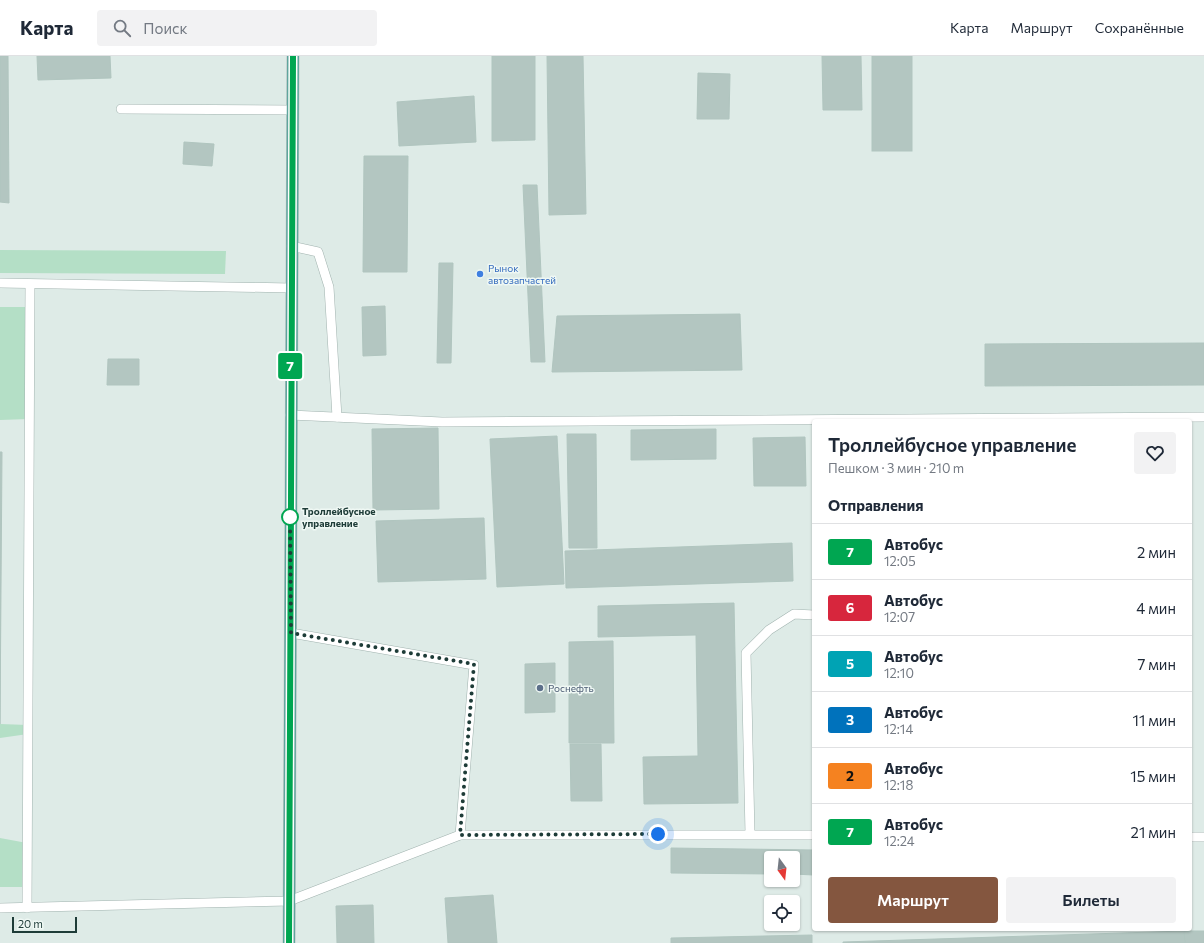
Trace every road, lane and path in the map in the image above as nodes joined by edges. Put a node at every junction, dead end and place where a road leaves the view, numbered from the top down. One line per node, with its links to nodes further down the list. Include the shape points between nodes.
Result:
1 (293, 56): 3 (main road)
2 (121, 109): 3 (lane)
3 (293, 110): 4 (main road)
4 (291, 246): 7 (main road); 9 (lane, via 318,252 329,287)
5 (0, 283): 6 (lane)
6 (30, 284): 7 (lane); 22 (lane)
7 (291, 288): 8 (main road)
8 (290, 415): 9 (lane); 14 (main road)
9 (337, 417): 12 (lane, via 442,422)
10 (1204, 417): 11 (lane)
11 (899, 419)
12 (812, 420)
13 (812, 615): 15 (lane, via 794,614 769,630 746,653)
14 (291, 633): 16 (lane, via 474,664); 20 (main road)
15 (750, 834): 16 (lane); 17 (lane)
16 (460, 835): 20 (lane)
17 (812, 835)
18 (1192, 837): 19 (lane)
19 (1204, 837)
20 (289, 901): 22 (lane); 23 (main road)
21 (0, 908): 22 (lane)
22 (27, 908)
23 (289, 943)

